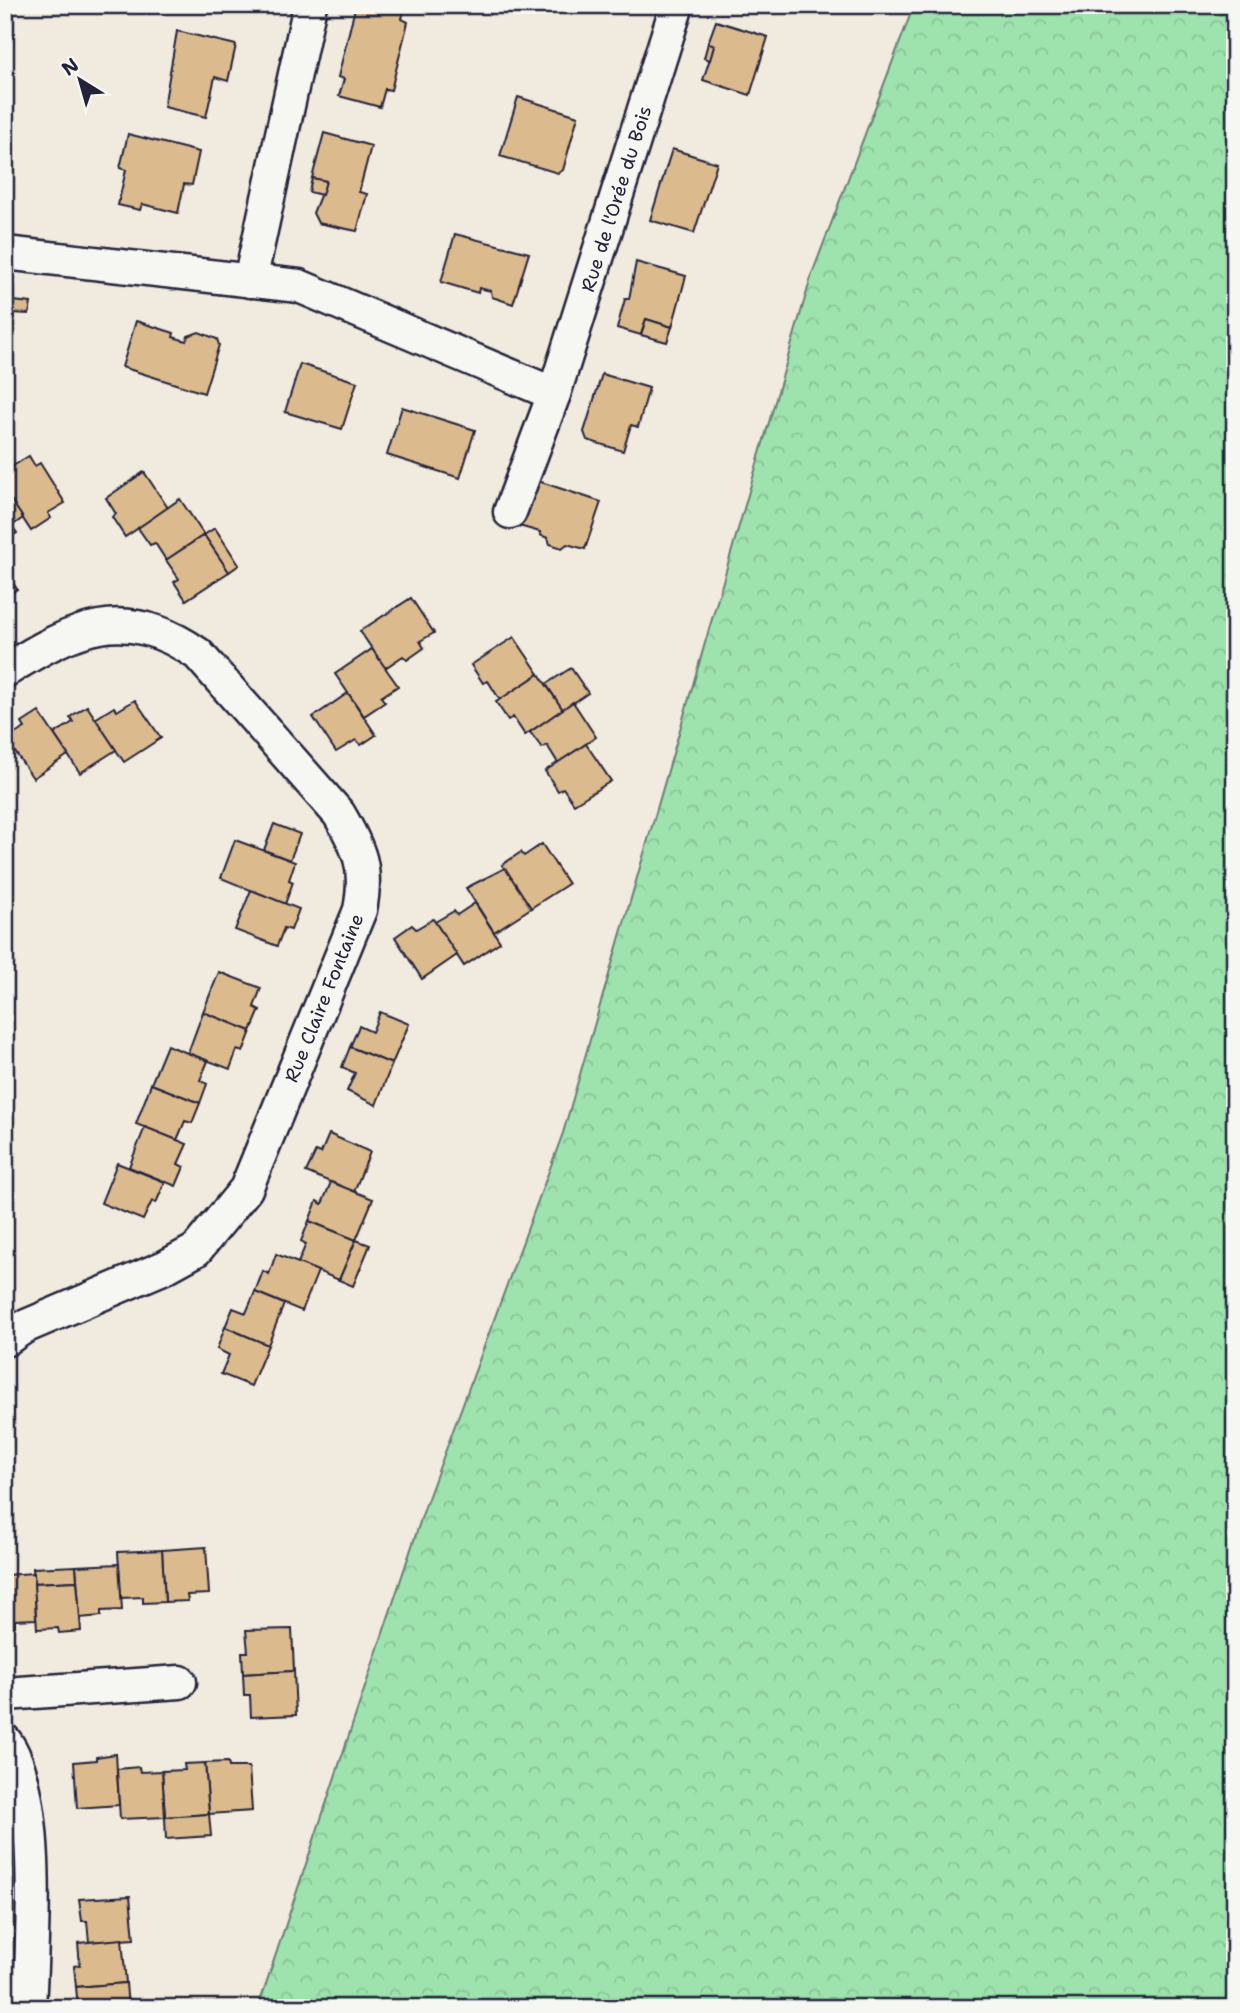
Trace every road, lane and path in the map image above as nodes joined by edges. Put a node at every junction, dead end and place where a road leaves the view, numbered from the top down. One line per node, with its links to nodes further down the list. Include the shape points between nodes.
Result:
1 (310, 5): 4 (street)
2 (677, 5): 5 (street, Rue de l'Orée du Bois)
3 (5, 253): 4 (street)
4 (250, 281): 5 (street, via 299,286)
5 (554, 394): 6 (street, Rue de l'Orée du Bois)
6 (510, 512)
7 (5, 671): 8 (street, Rue Claire Fontaine, via 40,649 93,628 142,626 174,637 198,654 339,814 357,845 366,879 360,910 246,1189 220,1224 197,1250 24,1327)
8 (5, 1340)
9 (180, 1682): 10 (street)
10 (5, 1694)
11 (5, 1741): 12 (street, via 27,1802 32,1860)
12 (29, 2008)

